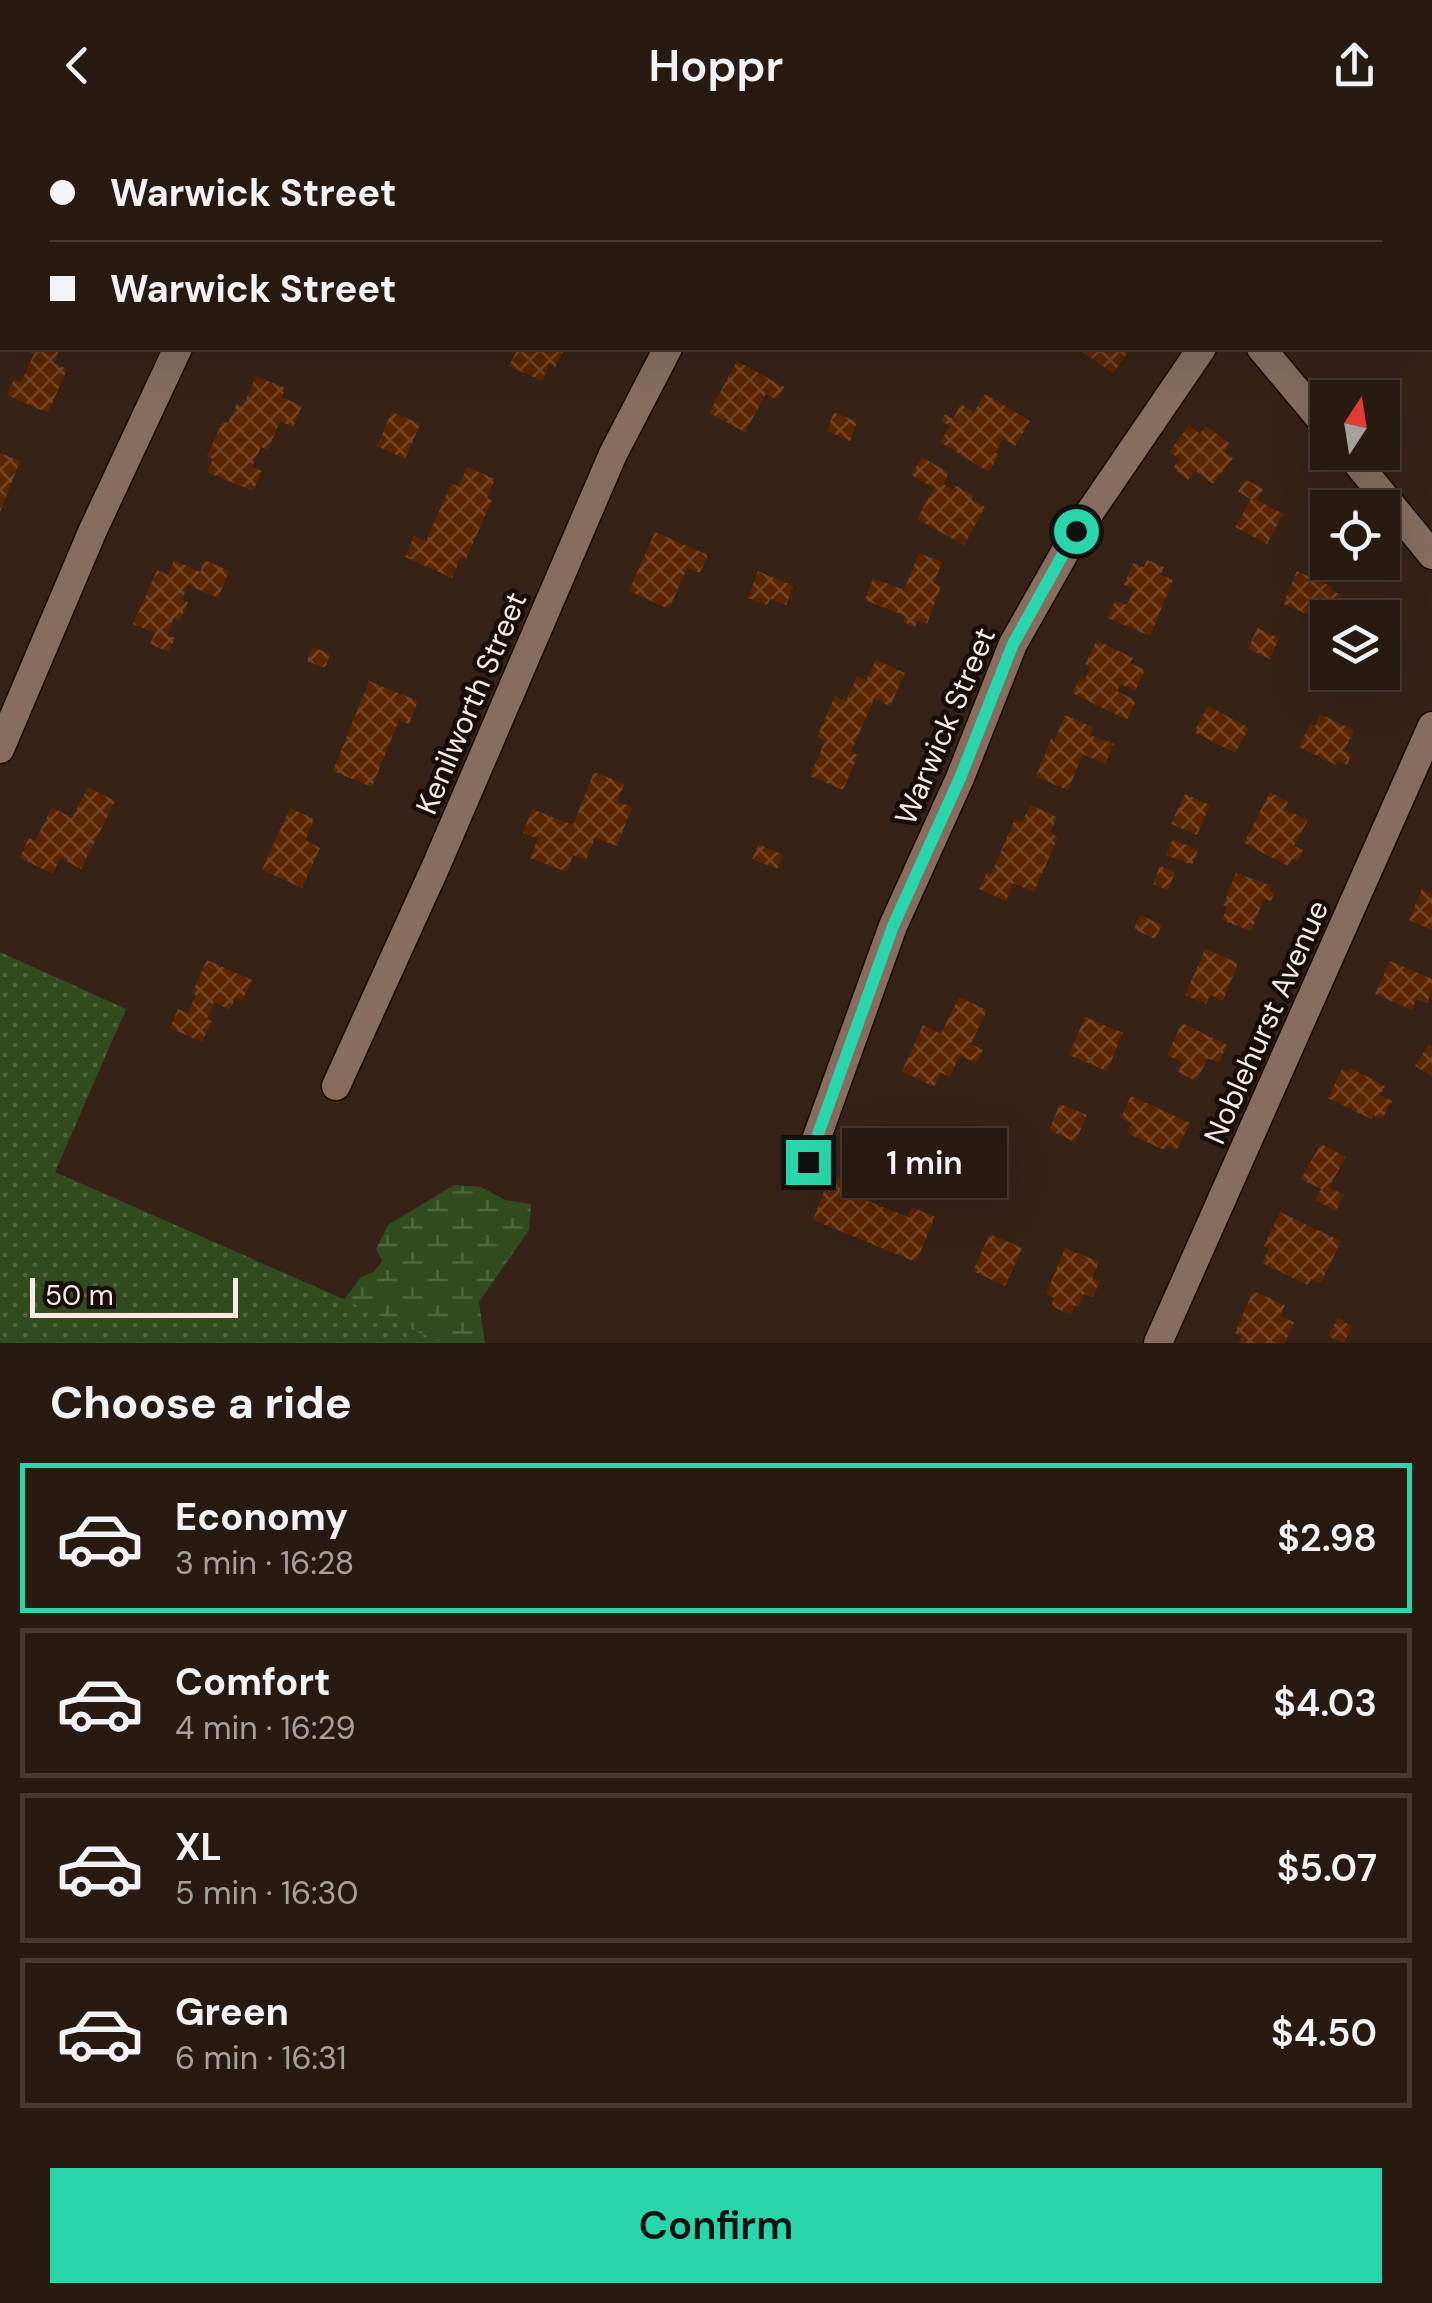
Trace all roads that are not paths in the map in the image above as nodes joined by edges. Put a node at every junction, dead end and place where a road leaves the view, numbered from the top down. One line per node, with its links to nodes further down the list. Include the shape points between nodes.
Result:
1 (177, 350): 9 (street)
2 (667, 350): 10 (street, Kenilworth Street, via 613,454)
3 (1201, 350): 11 (street, Warwick Street, via 1076,531 1013,644 893,926)
4 (1263, 350): 5 (street)
5 (1310, 407)
6 (1363, 470): 7 (street)
7 (1432, 555)
8 (1432, 726): 12 (street, Noblehurst Avenue)
9 (0, 750)
10 (336, 1086)
11 (808, 1162)
12 (1158, 1343)

